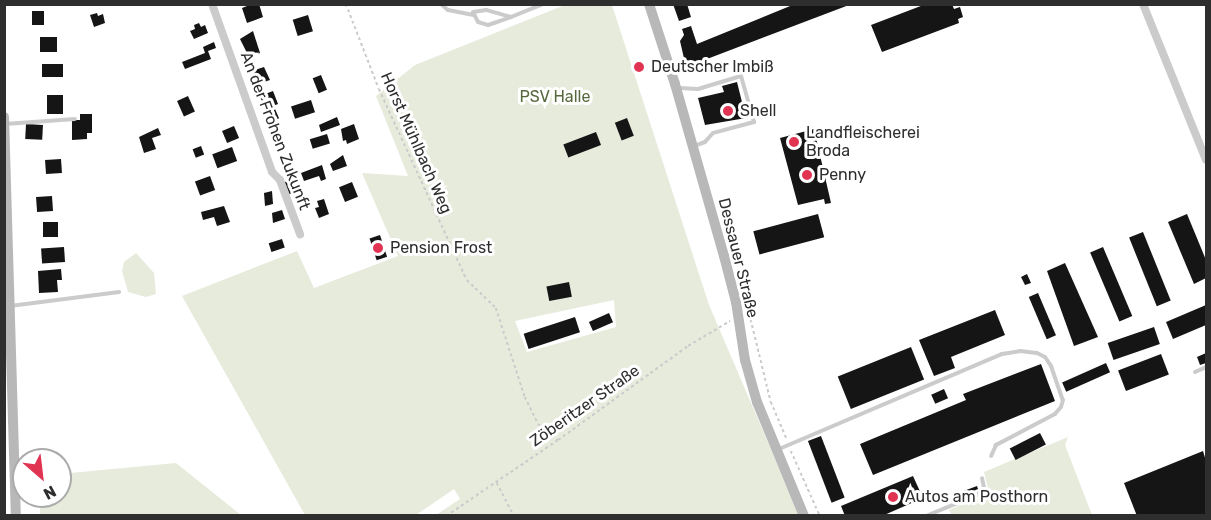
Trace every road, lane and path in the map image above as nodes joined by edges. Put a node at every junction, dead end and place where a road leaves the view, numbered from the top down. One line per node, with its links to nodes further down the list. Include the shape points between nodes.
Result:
1 (212, 4): 15 (street, An der Frohen Zukunft, via 272,172 280,180)
2 (346, 4): 22 (path, Horst Mühlbach Weg, via 379,89 467,280 496,308 529,406 538,424)
3 (441, 4): 7 (lane, via 448,10)
4 (543, 4): 8 (lane)
5 (649, 4): 9 (main road, Dessauer Straße)
6 (1143, 4): 14 (street)
7 (474, 15): 8 (lane, via 474,11 486,10); 8 (lane, via 483,25)
8 (511, 17)
9 (676, 87): 13 (main road, Dessauer Straße); 13 (lane, via 698,89 741,76 754,122 713,133 705,142)
10 (4, 117): 12 (main road)
11 (75, 119): 12 (lane)
12 (5, 124): 16 (main road)
13 (693, 146): 19 (main road, Dessauer Straße)
14 (1206, 160)
15 (300, 234)
16 (7, 251): 18 (main road)
17 (119, 292): 18 (lane)
18 (10, 306): 27 (main road)
19 (738, 316): 22 (path, Zöberitzer Straße, via 688,346); 23 (main road, Dessauer Straße, via 745,360)
20 (1206, 367): 21 (lane)
21 (1195, 372)
22 (558, 440): 26 (path, Zöberitzer Straße)
23 (775, 450): 24 (lane, via 1002,354 1037,353 1051,366 1063,400 1061,407 1055,414 996,445); 30 (main road, Dessauer Straße)
24 (991, 456)
25 (982, 478): 31 (lane, via 984,488 977,495)
26 (496, 482): 28 (path, Zöberitzer Straße); 29 (path)
27 (16, 516)
28 (446, 516)
29 (514, 516)
30 (804, 516)
31 (926, 516)

